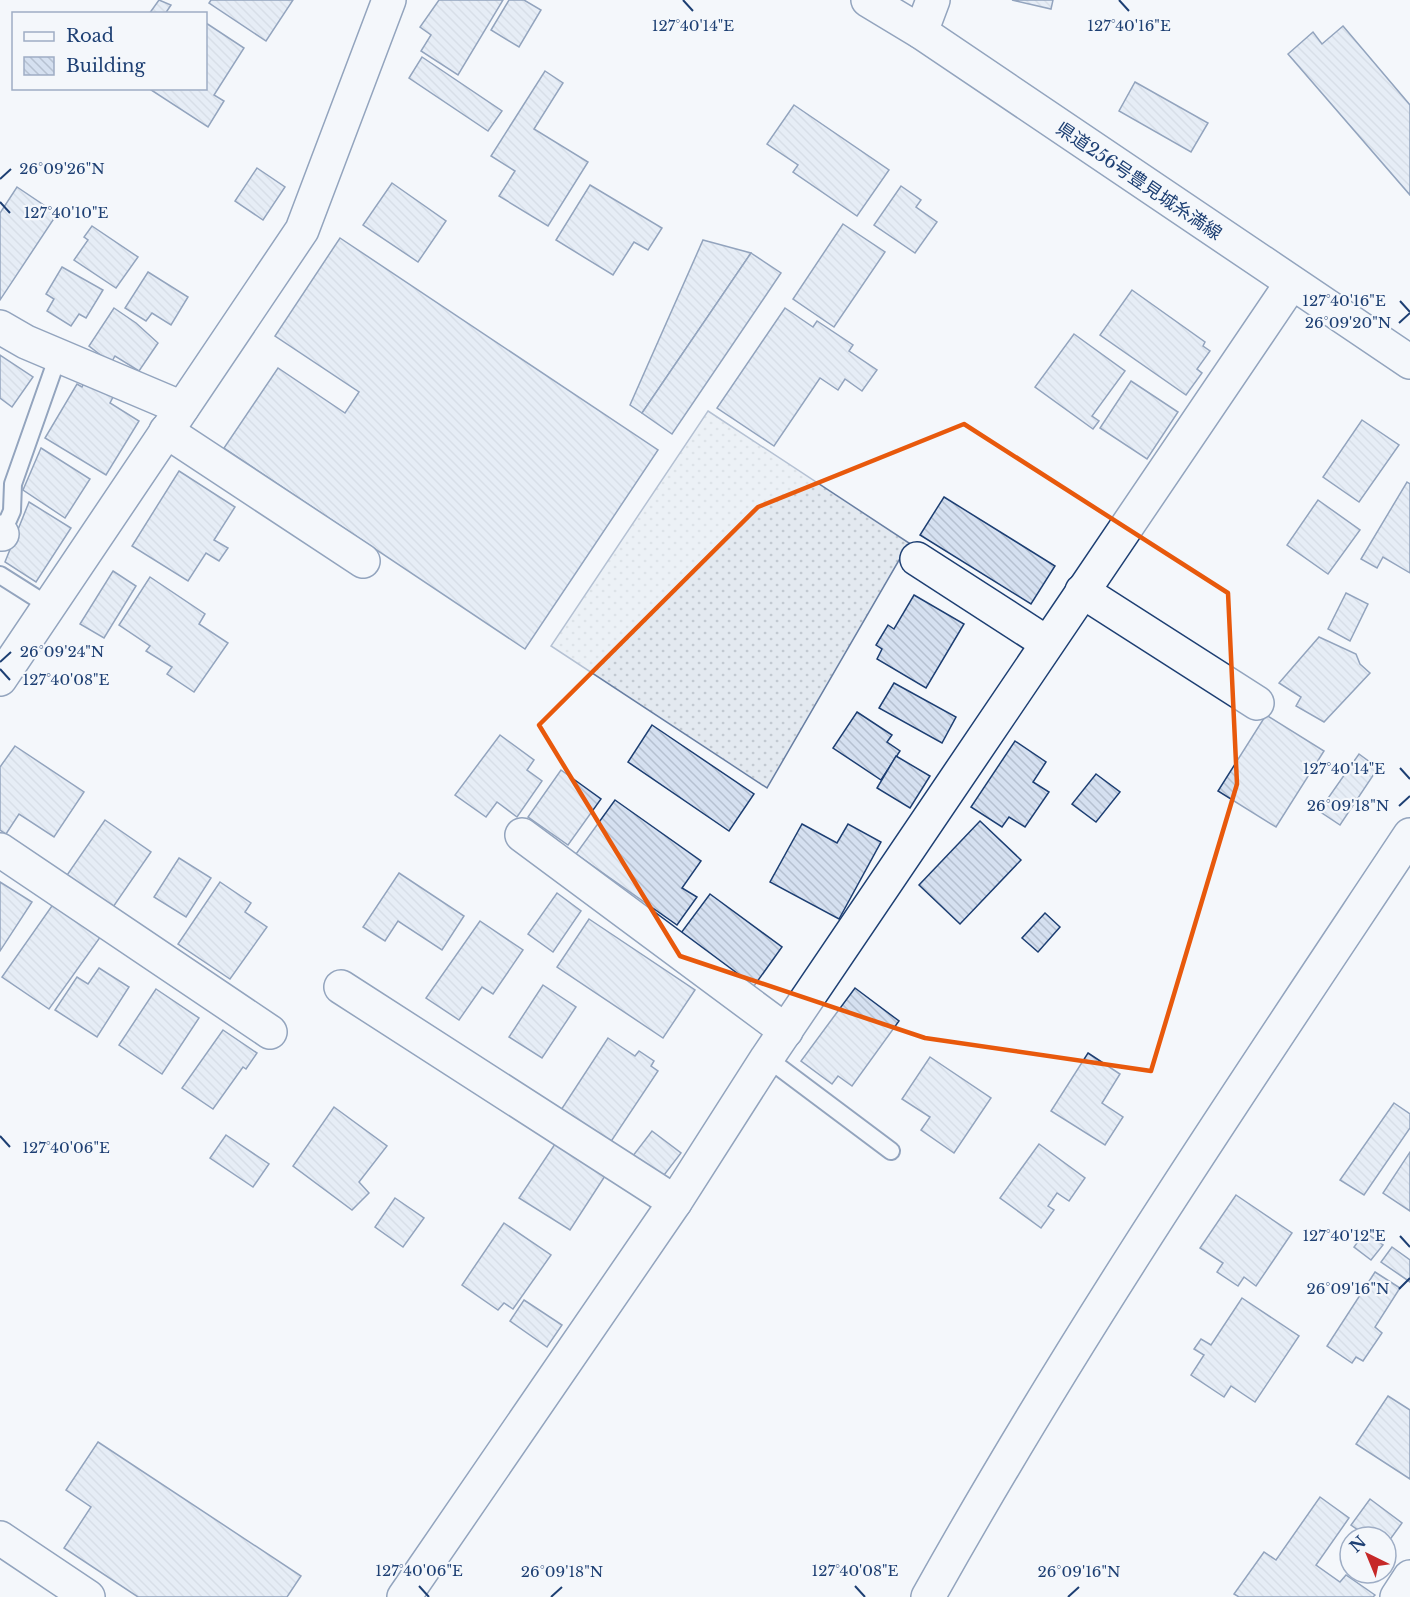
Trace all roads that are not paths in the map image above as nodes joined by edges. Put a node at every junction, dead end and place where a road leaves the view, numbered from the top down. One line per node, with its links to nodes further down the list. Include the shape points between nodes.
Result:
1 (388, 0): 9 (street, via 302,230)
2 (868, 0): 4 (street, 県道256号豊見城糸満線)
3 (933, 0): 4 (street)
4 (921, 32): 5 (street, 県道256号豊見城糸満線)
5 (1291, 284): 8 (street, 県道256号豊見城糸満線); 14 (street)
6 (0, 327): 7 (street)
7 (58, 356): 9 (street); 10 (lane, via 13,484 12,511)
8 (1410, 362)
9 (174, 420): 12 (street); 15 (street)
10 (1, 535)
11 (917, 559): 16 (street)
12 (363, 561)
13 (0, 575): 15 (lane)
14 (1082, 591): 16 (street); 18 (street)
15 (49, 606): 17 (street)
16 (1047, 642): 23 (street)
17 (0, 679)
18 (1257, 703)
19 (522, 835): 23 (street)
20 (1410, 835): 32 (street, via 1188,1170 980,1504)
21 (0, 850): 24 (street)
22 (341, 987): 27 (street)
23 (786, 1031): 25 (street)
24 (270, 1032)
25 (767, 1058): 26 (lane); 27 (street)
26 (891, 1151)
27 (675, 1202): 31 (street)
28 (0, 1538): 30 (street)
29 (1410, 1577): 33 (street)
30 (88, 1597)
31 (404, 1597)
32 (928, 1597)
33 (1397, 1597)

